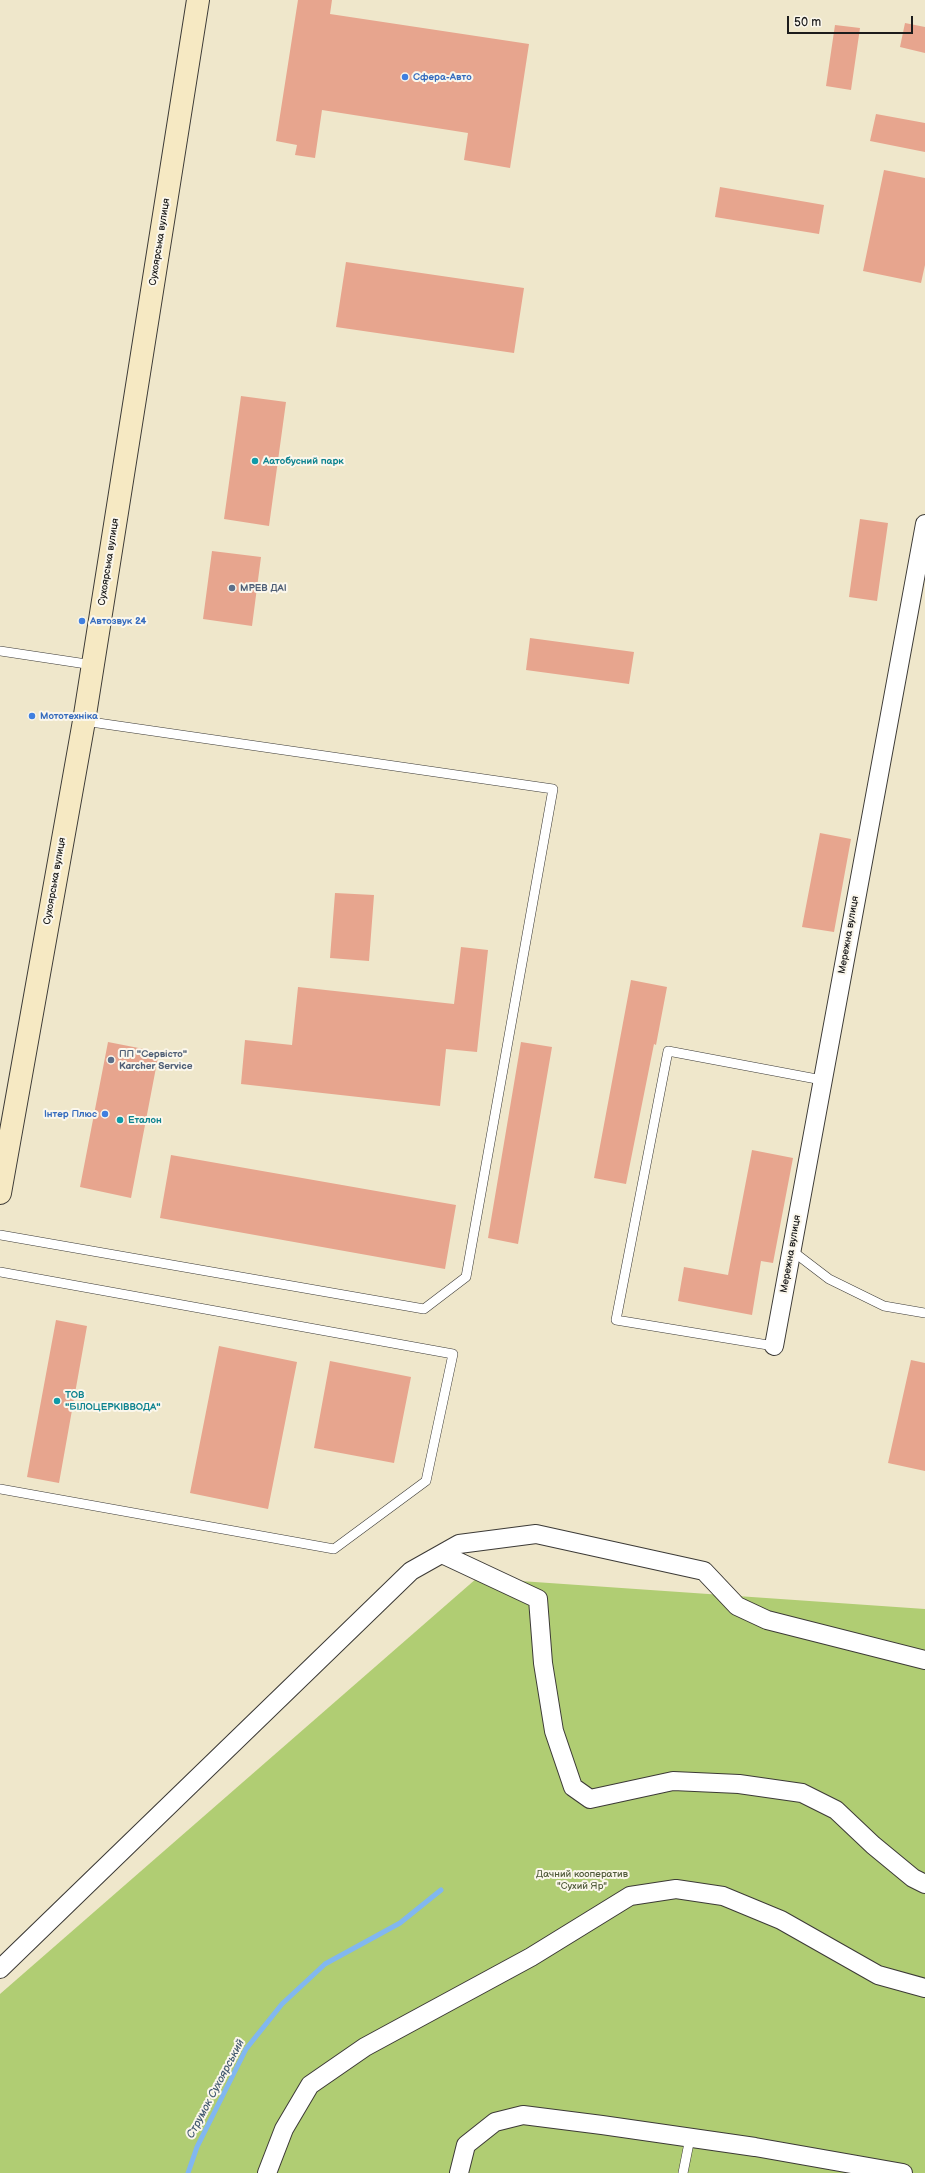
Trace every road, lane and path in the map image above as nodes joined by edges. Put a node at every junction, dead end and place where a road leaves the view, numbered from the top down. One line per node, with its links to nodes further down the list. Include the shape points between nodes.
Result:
1 (198, 0): 4 (street, Сухоярська вулиця)
2 (925, 524): 6 (street, Мережна вулиця)
3 (0, 651): 4 (lane)
4 (92, 665): 5 (street, Сухоярська вулиця)
5 (84, 721): 7 (street, Сухоярська вулиця); 8 (lane, via 554,789 466,1277 424,1308)
6 (822, 1080): 9 (street, Мережна вулиця); 12 (lane, via 668,1051 616,1320)
7 (0, 1193)
8 (0, 1235)
9 (791, 1250): 11 (lane, via 828,1279 884,1306); 12 (street, Мережна вулиця)
10 (0, 1272): 13 (lane, via 453,1354 426,1481 334,1550)
11 (925, 1313)
12 (774, 1346)
13 (0, 1489)
14 (442, 1554): 15 (street, via 459,1544 536,1534 704,1571 737,1606 767,1620); 16 (street, via 538,1599 543,1663 554,1731 573,1787 590,1799 673,1781 739,1784 802,1793 836,1810 912,1878); 17 (street, via 411,1571)
15 (925, 1660)
16 (925, 1884)
17 (0, 1969)
18 (925, 1988): 20 (street, via 878,1975 781,1920 724,1896 676,1889 630,1896 531,1957 365,2047 310,2085 284,2129)
19 (690, 2138): 21 (street, via 523,2115 495,2122 466,2145); 22 (lane); 23 (street)
20 (267, 2173)
21 (459, 2173)
22 (683, 2173)
23 (903, 2173)

